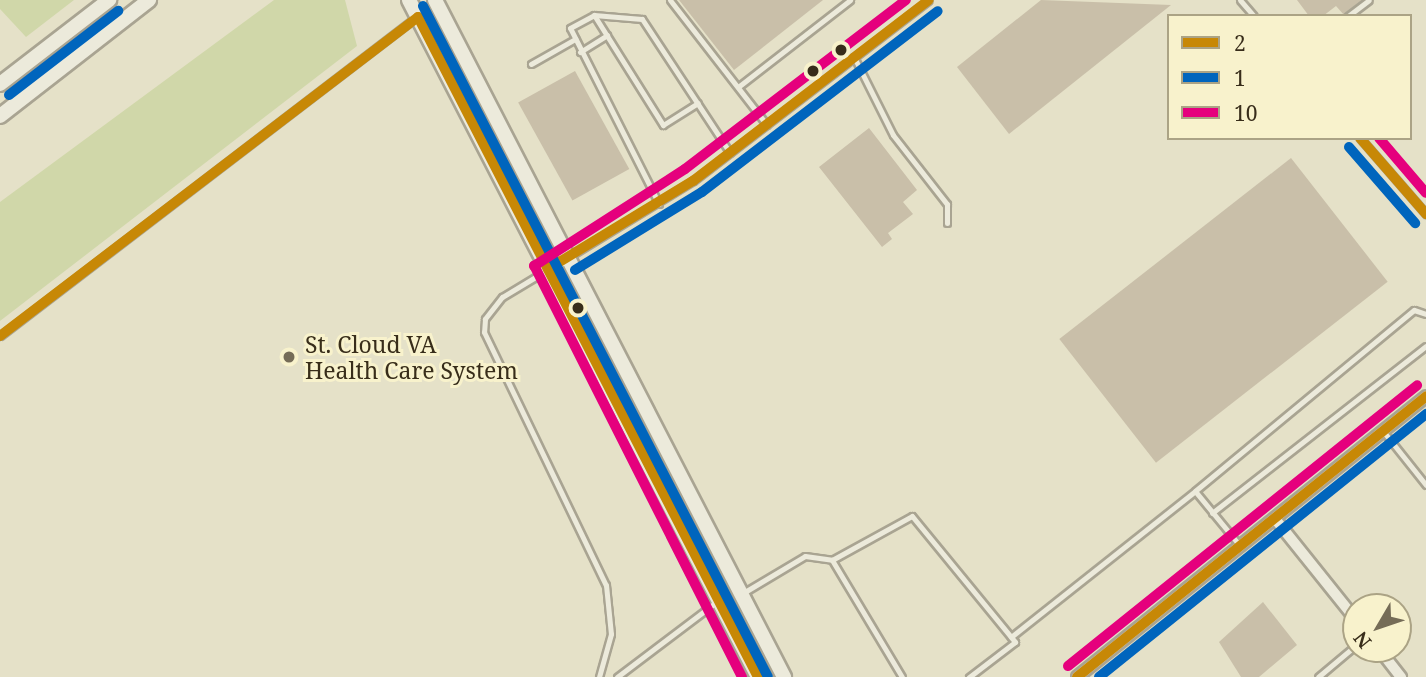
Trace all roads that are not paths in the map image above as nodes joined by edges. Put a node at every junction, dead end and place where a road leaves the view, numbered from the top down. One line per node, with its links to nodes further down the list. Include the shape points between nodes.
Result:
1 (109, 0): 19 (main road)
2 (149, 0): 22 (main road)
3 (409, 0): 13 (main road)
4 (435, 0): 30 (main road)
5 (670, 0): 20 (lane)
6 (850, 0): 20 (lane)
7 (929, 0): 17 (lane)
8 (1240, 0): 10 (lane)
9 (1369, 0): 11 (lane)
10 (1252, 14)
11 (1351, 14)
12 (594, 15): 14 (lane); 15 (lane, via 570,28); 21 (lane, via 642,19)
13 (418, 17): 31 (main road); 33 (lane)
14 (607, 35): 16 (lane); 21 (lane, via 663,125)
15 (575, 39): 16 (lane); 18 (lane)
16 (580, 52): 26 (lane)
17 (854, 57): 23 (lane); 29 (lane, via 893,135 947,204)
18 (531, 64)
19 (0, 84)
20 (737, 87): 23 (lane)
21 (698, 103): 25 (lane)
22 (0, 116)
23 (767, 125): 25 (lane)
24 (1362, 140): 27 (lane)
25 (730, 153): 26 (lane)
26 (659, 204): 30 (lane)
27 (1423, 206): 28 (lane)
28 (1426, 214)
29 (947, 223)
30 (568, 258): 31 (street); 43 (main road)
31 (548, 269): 44 (main road); 49 (lane, via 502,297 485,319 484,332 606,585 611,634)
32 (1426, 314): 38 (lane, via 1414,310)
33 (0, 336)
34 (1426, 346): 39 (lane)
35 (1426, 396): 36 (street)
36 (1383, 431): 37 (lane); 40 (street)
37 (1426, 485)
38 (1195, 491): 39 (lane); 46 (lane)
39 (1212, 513): 41 (lane)
40 (1276, 520): 41 (street); 45 (street)
41 (1241, 547): 55 (street)
42 (832, 560): 43 (lane, via 805,556); 46 (lane, via 912,516); 53 (lane)
43 (741, 594): 52 (main road)
44 (719, 600): 50 (lane); 51 (main road)
45 (1342, 602)
46 (1010, 637): 54 (lane, via 1015,642)
47 (1342, 657): 56 (lane)
48 (1390, 663): 57 (street)
49 (599, 677)
50 (617, 677)
51 (758, 677)
52 (783, 677)
53 (902, 677)
54 (969, 677)
55 (1077, 677)
56 (1318, 677)
57 (1401, 677)

